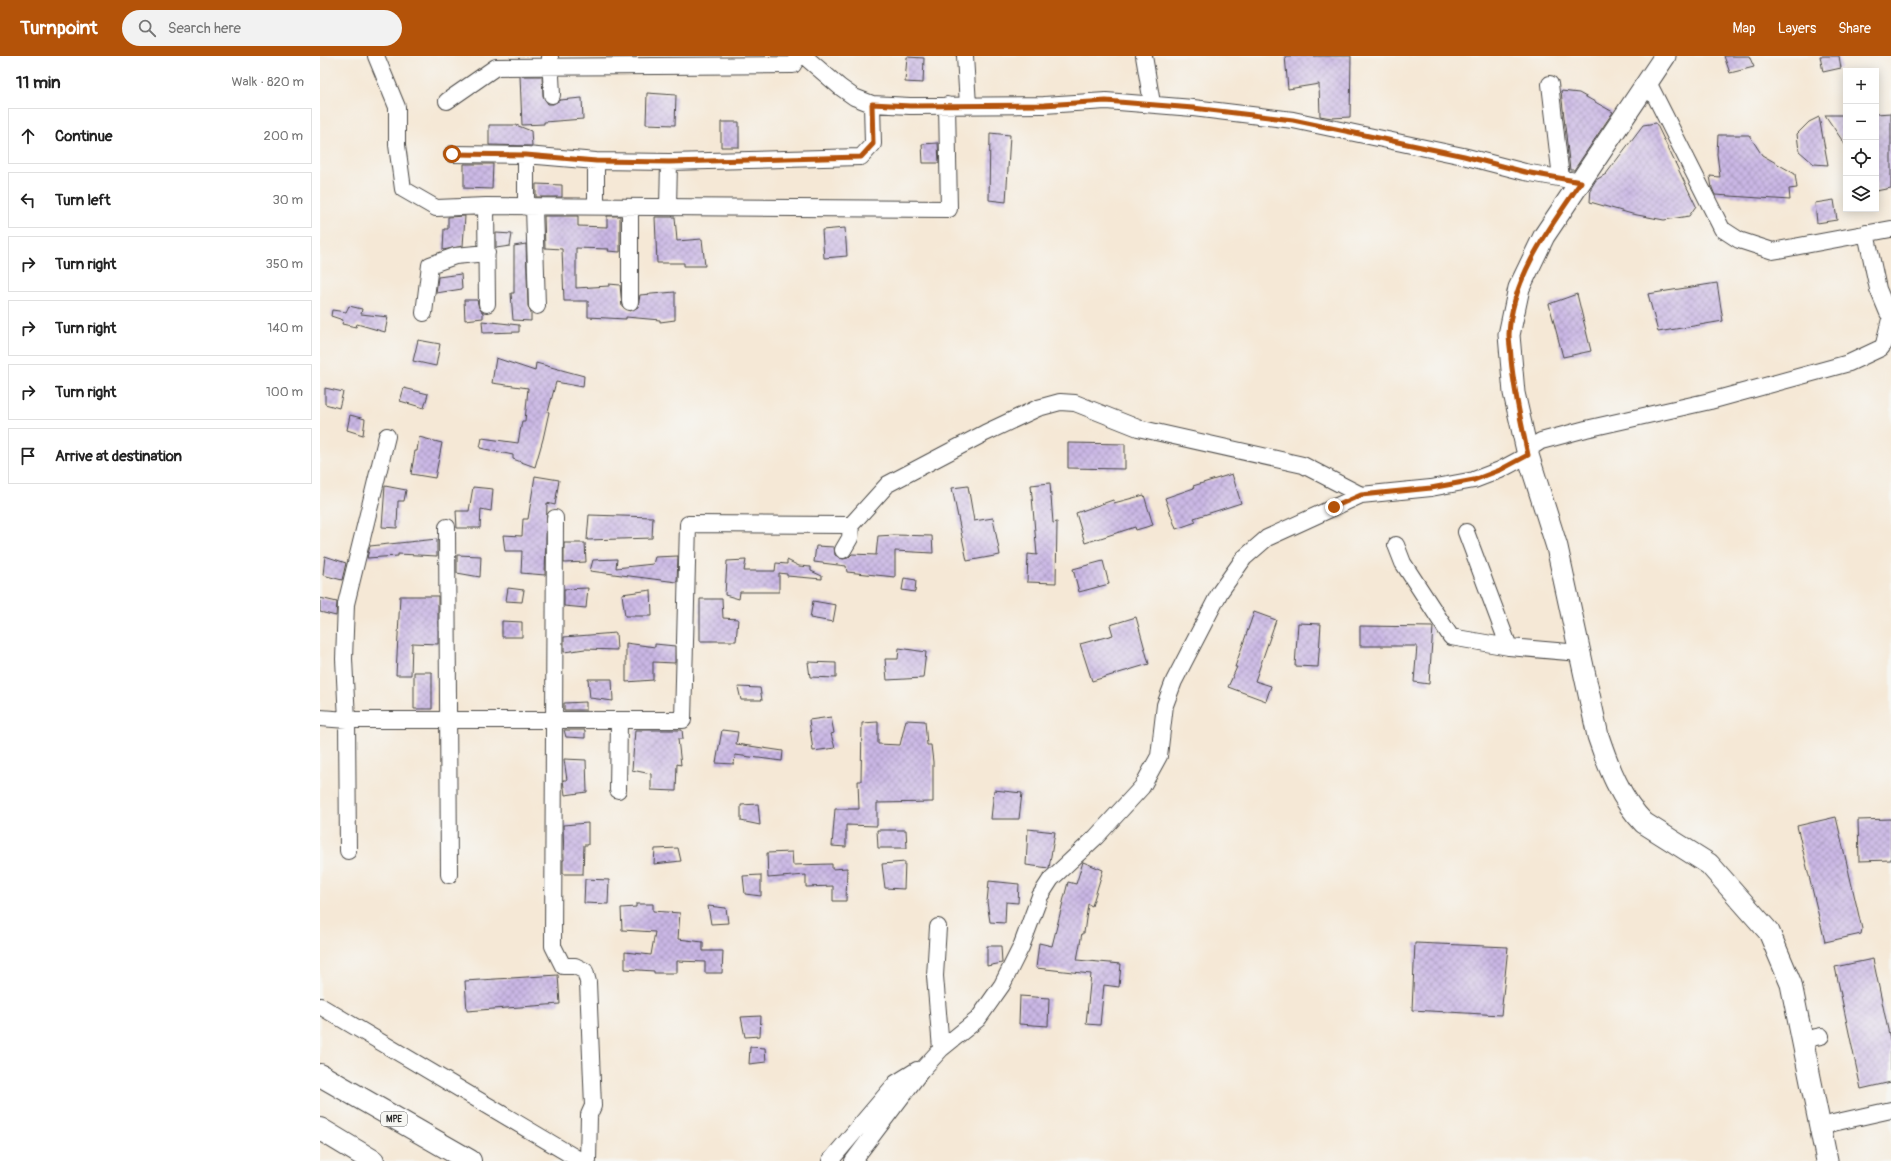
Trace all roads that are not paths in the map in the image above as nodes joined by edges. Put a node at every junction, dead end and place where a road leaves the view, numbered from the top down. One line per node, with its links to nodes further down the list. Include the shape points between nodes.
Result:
1 (376, 56): 24 (street, via 397,107 397,145 403,188 436,208)
2 (798, 56): 10 (street, via 793,65)
3 (804, 56): 16 (street, via 854,97)
4 (964, 56): 18 (street)
5 (1144, 56): 15 (street)
6 (1665, 56): 11 (main road)
7 (492, 61): 8 (street); 14 (street)
8 (551, 61): 9 (street); 13 (street)
9 (615, 61): 10 (street)
10 (679, 61)
11 (1648, 82): 23 (main road); 30 (street, via 1722,229 1739,240 1774,251)
12 (1550, 84): 23 (street)
13 (552, 95)
14 (447, 101)
15 (1152, 103): 18 (street, via 1106,101 1044,105); 23 (street, via 1293,120)
16 (872, 104): 17 (street); 22 (street, via 873,144 861,157)
17 (948, 105): 18 (street); 28 (street, via 949,209)
18 (968, 105)
19 (452, 154): 20 (street)
20 (526, 155): 21 (street); 25 (street)
21 (596, 161): 22 (street); 26 (street)
22 (669, 162): 28 (street)
23 (1571, 180): 38 (main road, via 1519,288 1509,335 1514,393)
24 (486, 206): 25 (street); 31 (street)
25 (530, 207): 26 (street); 34 (street)
26 (596, 207): 27 (street)
27 (630, 207): 28 (street); 32 (street)
28 (668, 208)
29 (1891, 229): 30 (street)
30 (1866, 233): 36 (street, via 1878,289)
31 (487, 253): 33 (street); 35 (street, via 454,256 430,266)
32 (630, 302)
33 (488, 304)
34 (536, 306)
35 (424, 312)
36 (1891, 315): 38 (street, via 1881,348 1849,363 1710,402 1541,441 1533,446)
37 (387, 436): 49 (street, via 346,604 344,659)
38 (1528, 455): 39 (street, via 1474,480 1431,488); 47 (main road, via 1558,547)
39 (1361, 495): 41 (street, via 1302,465 1138,428 1075,403 1060,402 1038,408 985,433 888,484); 58 (street, via 1267,538 1244,558 1220,592 1174,681 1165,705 1159,756 1142,787 1051,880 1040,896 1021,947 1002,985 978,1019)
40 (554, 518): 51 (street)
41 (851, 525): 45 (street, via 850,538); 52 (street, via 688,524 683,720)
42 (447, 527): 50 (street)
43 (1466, 532): 46 (street)
44 (1396, 545): 46 (street, via 1403,563 1451,637)
45 (843, 550)
46 (1509, 647): 47 (street)
47 (1580, 653): 63 (main road, via 1598,736 1627,802 1644,823 1709,864 1769,932 1812,1038)
48 (320, 718): 49 (street)
49 (347, 720): 50 (street); 54 (street)
50 (447, 720): 51 (street); 55 (street)
51 (553, 720): 52 (street); 67 (street, via 553,946 563,966 575,966 585,971 588,982 593,1106 589,1115)
52 (619, 721): 53 (street)
53 (618, 790)
54 (348, 851)
55 (449, 875)
56 (938, 927): 58 (street, via 935,976)
57 (320, 1006): 66 (street)
58 (941, 1049): 59 (street)
59 (927, 1064): 68 (street, via 896,1083); 69 (street)
60 (320, 1075): 65 (highway, MPE)
61 (1891, 1110): 63 (street, via 1833,1123)
62 (320, 1129): 64 (highway)
63 (1820, 1129): 70 (main road)
64 (373, 1161)
65 (470, 1161)
66 (581, 1161)
67 (588, 1161)
68 (830, 1161)
69 (853, 1161)
70 (1827, 1161)

